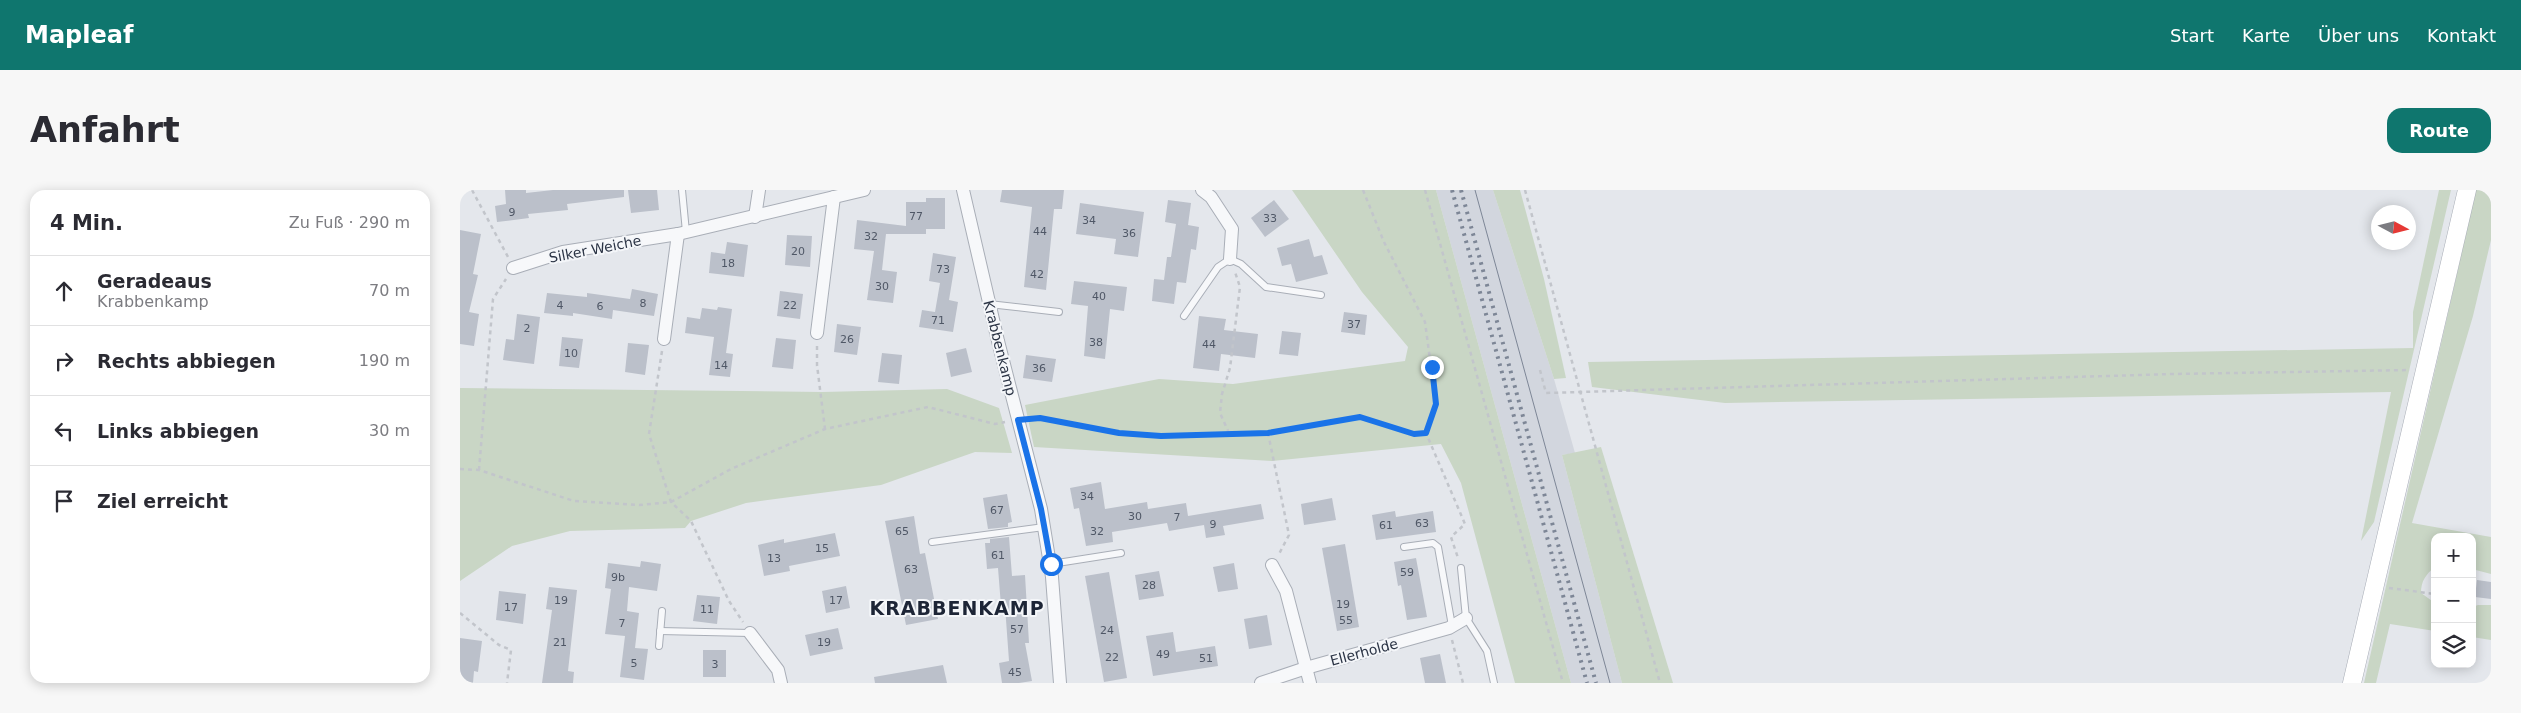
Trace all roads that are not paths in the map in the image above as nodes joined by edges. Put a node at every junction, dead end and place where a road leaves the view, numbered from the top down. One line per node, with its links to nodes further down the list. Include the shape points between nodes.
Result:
1 (682, 190): 9 (lane)
2 (759, 190): 8 (street)
3 (864, 190): 7 (street, Silker Weiche)
4 (963, 190): 13 (street, Krabbenkamp)
5 (1202, 190): 10 (street, via 1211,197 1232,229)
6 (2467, 190): 37 (main road)
7 (834, 197): 8 (street, Silker Weiche); 16 (street)
8 (755, 218): 9 (street, Silker Weiche)
9 (682, 233): 11 (street, Silker Weiche, via 563,252); 17 (street)
10 (1230, 259): 12 (lane, via 1241,264 1266,287); 15 (lane, via 1218,267)
11 (513, 268)
12 (1321, 295)
13 (989, 304): 14 (lane); 18 (street, Krabbenkamp)
14 (1059, 312)
15 (1184, 316)
16 (817, 333)
17 (664, 339)
18 (1044, 527): 19 (lane); 22 (street, Krabbenkamp)
19 (932, 542)
20 (1404, 547): 27 (lane, via 1433,543 1438,547)
21 (1121, 552): 22 (lane)
22 (1051, 564): 33 (street, Krabbenkamp)
23 (1272, 565): 31 (street, via 1286,591)
24 (1462, 568): 26 (lane)
25 (662, 611): 28 (lane)
26 (1466, 618): 27 (street, Ellerholde); 36 (lane, via 1487,651)
27 (1451, 627): 31 (street, Ellerholde)
28 (660, 631): 29 (lane); 30 (lane)
29 (750, 633): 32 (street, via 778,670)
30 (659, 646)
31 (1306, 668): 34 (street, Ellerholde); 35 (street)
32 (781, 683)
33 (1060, 683)
34 (1261, 683)
35 (1310, 683)
36 (1494, 683)
37 (2352, 683)

